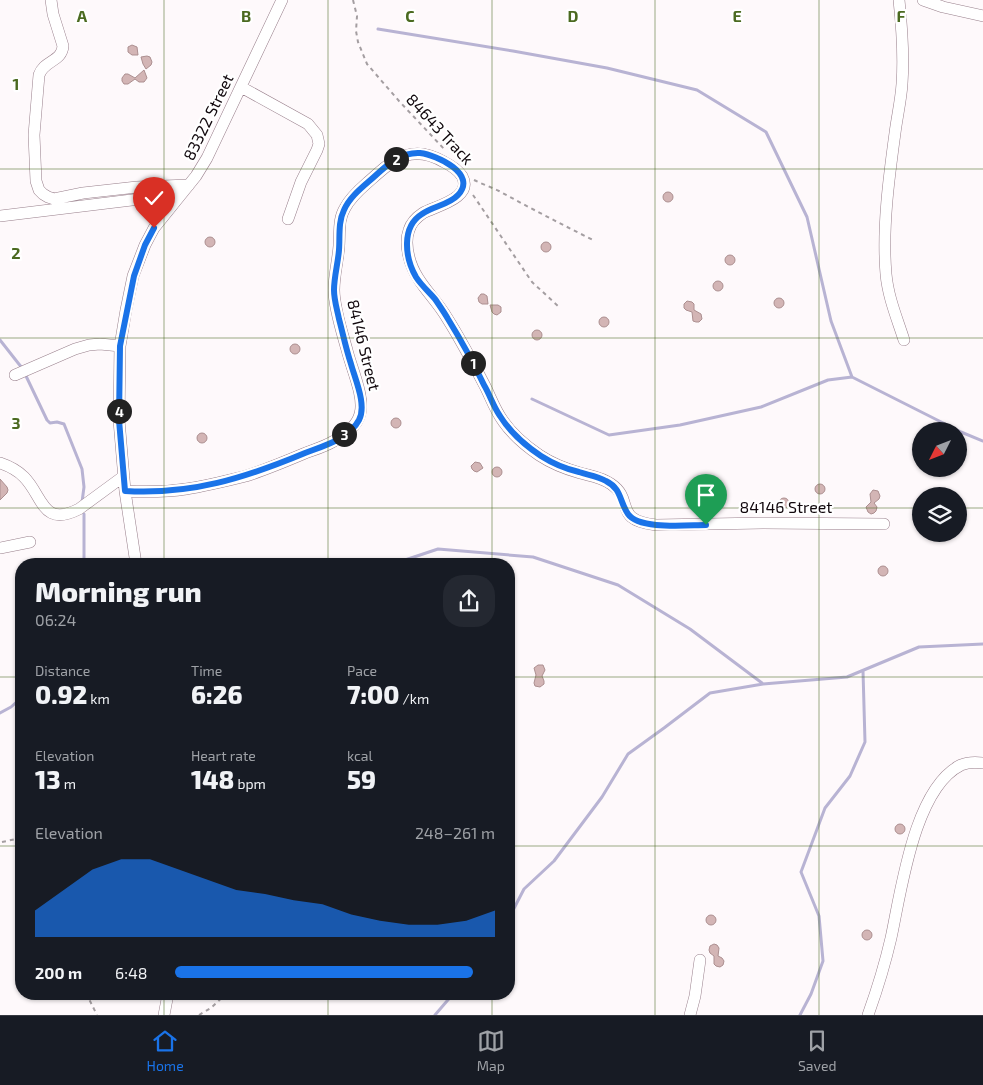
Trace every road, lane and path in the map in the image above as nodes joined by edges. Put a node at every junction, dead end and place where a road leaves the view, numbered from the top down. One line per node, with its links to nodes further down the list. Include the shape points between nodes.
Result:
1 (51, 0): 10 (street, via 63,50 39,75 34,135 39,190 54,199 136,187)
2 (282, 0): 7 (street, 83322 Street)
3 (353, 0): 8 (path, 84643 Track, via 358,42 366,64)
4 (900, 0): 17 (street, via 902,85 887,199 885,254 891,300)
5 (923, 0): 6 (street)
6 (983, 16)
7 (241, 88): 10 (street, 83322 Street, via 207,158); 14 (street, via 308,124 317,135 317,150)
8 (446, 152)
9 (469, 177): 15 (path, 84643 Track)
10 (189, 185): 12 (street, 83322 Street)
11 (463, 188): 16 (path, via 471,193 532,282); 22 (street, 84146 Street, via 461,175 448,164 429,155 405,154 360,189 344,208 334,289 361,401 362,411 351,430 334,441 248,475 185,489); 23 (street, 84146 Street, via 452,201 422,214 412,224 408,235 411,265 416,277 450,323 500,417 539,455 610,483 619,493 627,513 643,524)
12 (181, 194): 13 (street); 18 (street, 83322 Street, via 145,245 134,276)
13 (0, 216)
14 (288, 219)
15 (593, 240)
16 (558, 306)
17 (904, 340)
18 (120, 346): 19 (street, via 89,345); 21 (street, 83322 Street, via 119,420)
19 (15, 375)
20 (0, 463): 21 (street, via 24,477 47,510 62,515 79,510)
21 (124, 476): 22 (street, 83322 Street)
22 (125, 491): 26 (street, 83322 Street)
23 (884, 524)
24 (30, 542): 25 (street)
25 (0, 548)
26 (135, 558)
27 (983, 762): 38 (street, via 970,762 949,773 924,808 910,851 886,959)
28 (15, 839): 29 (path)
29 (2, 842)
30 (700, 960): 37 (street)
31 (90, 1000): 34 (path)
32 (167, 1000): 35 (street)
33 (220, 1000): 36 (path)
34 (97, 1015)
35 (164, 1015)
36 (200, 1015)
37 (690, 1015)
38 (868, 1015)

